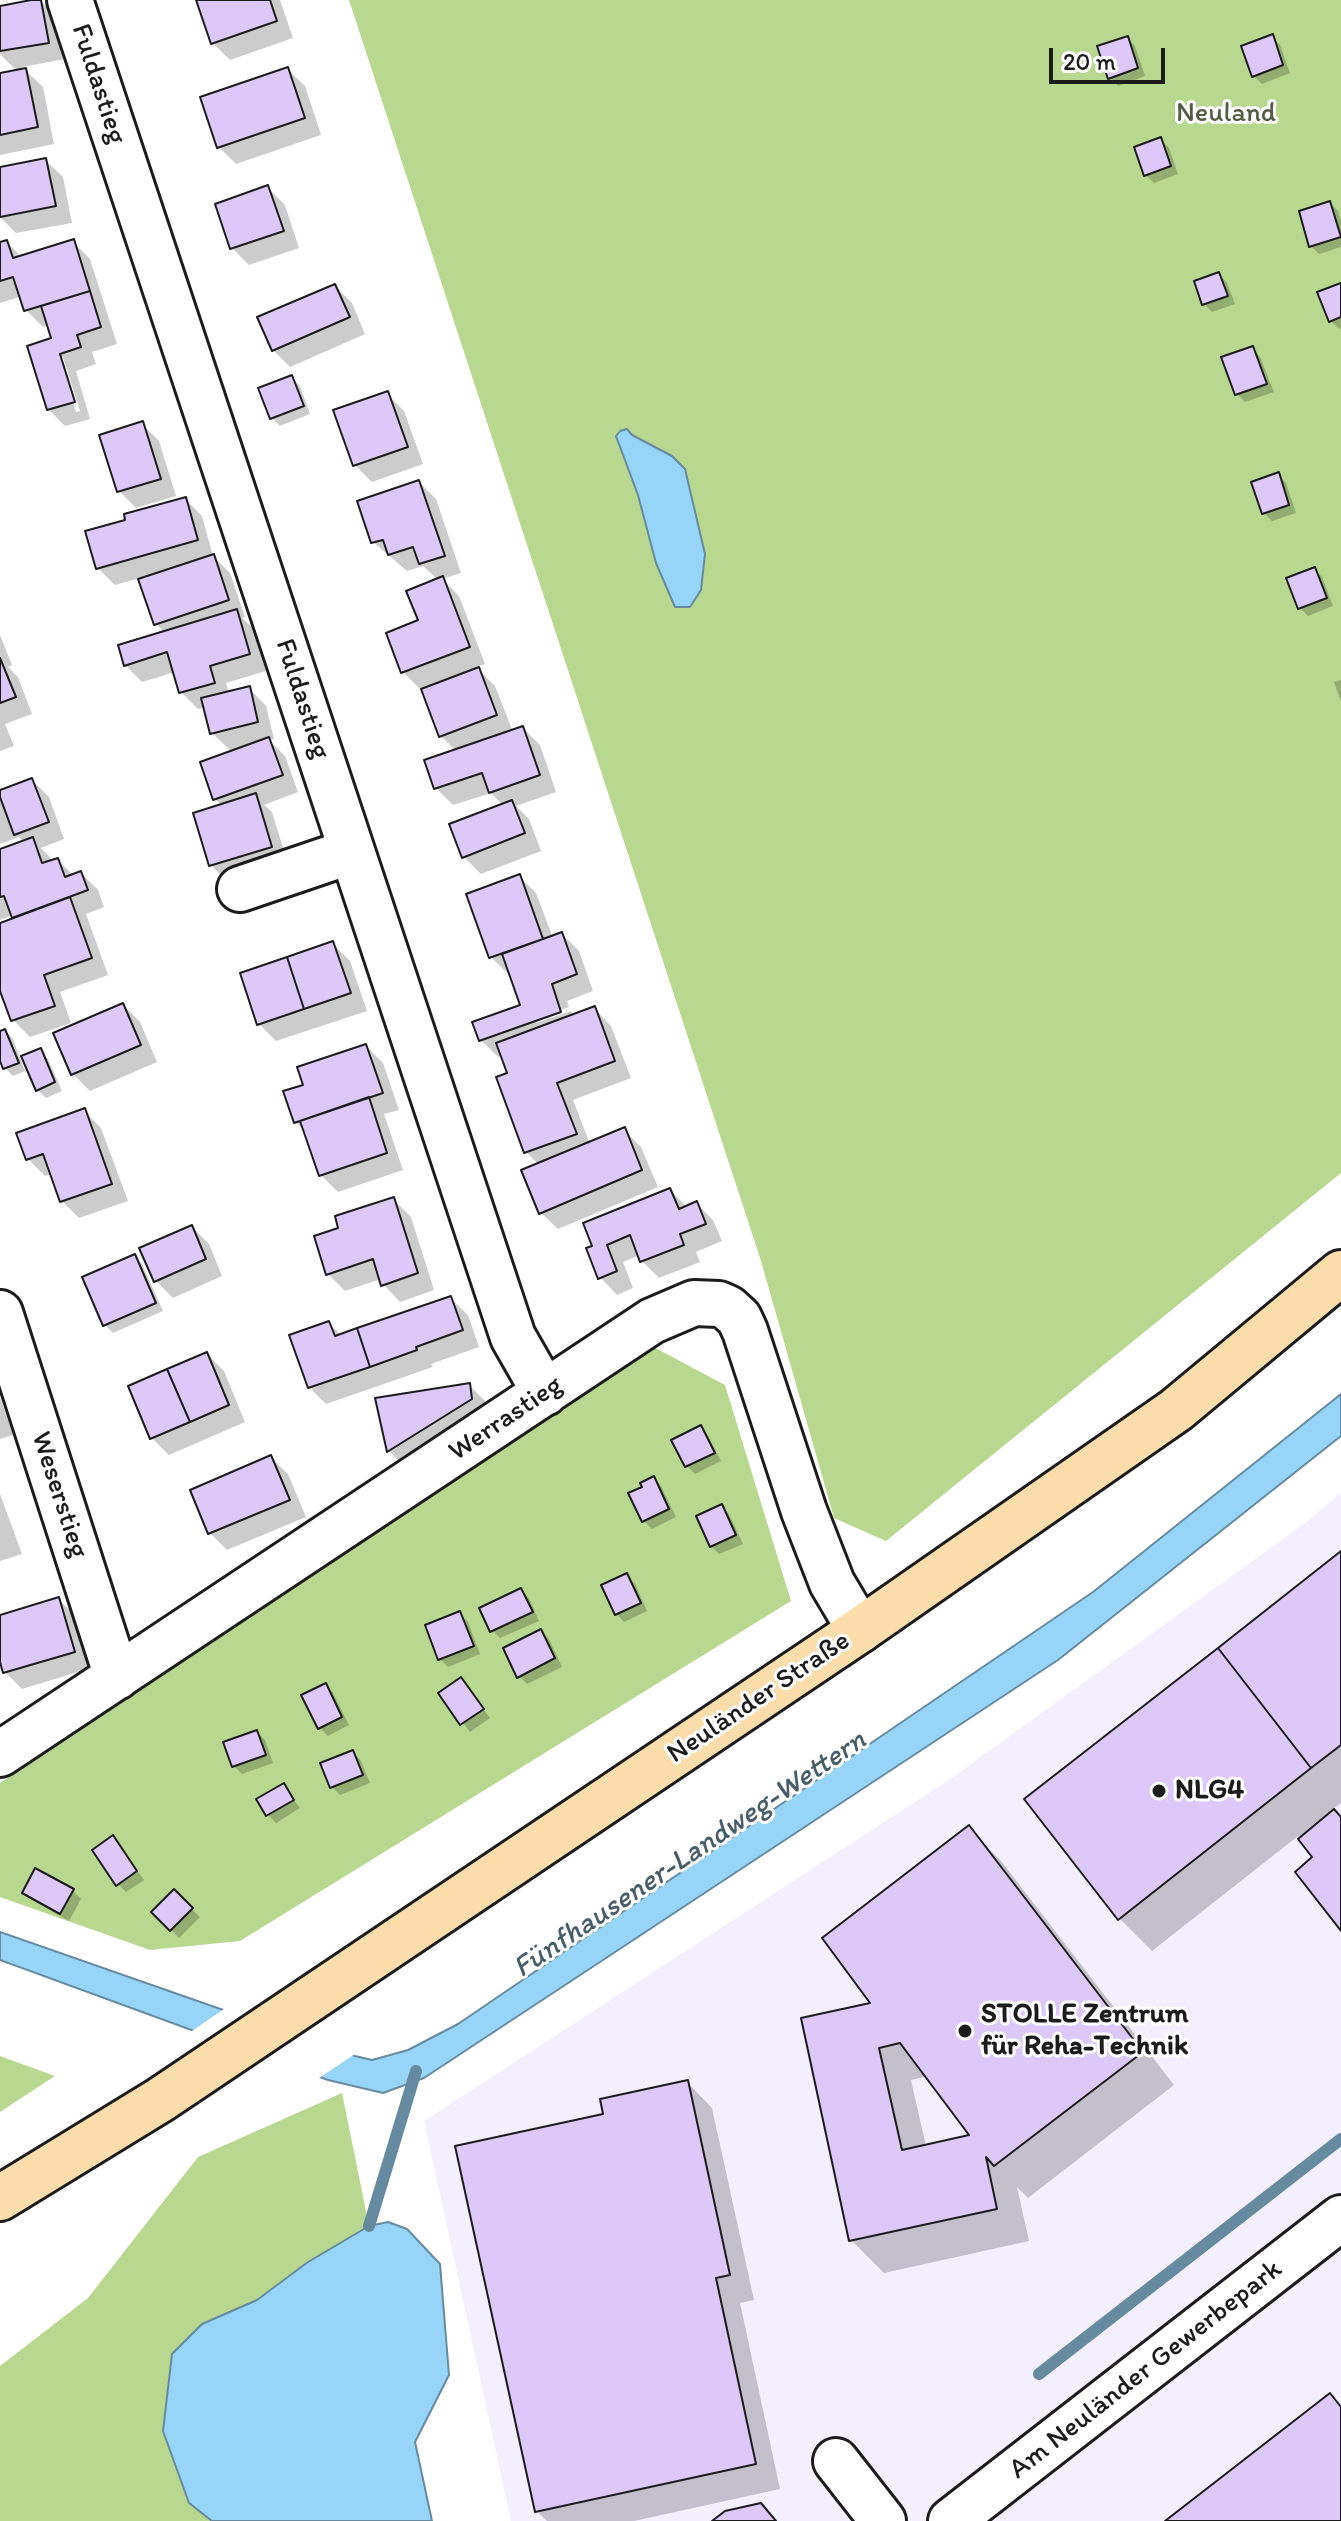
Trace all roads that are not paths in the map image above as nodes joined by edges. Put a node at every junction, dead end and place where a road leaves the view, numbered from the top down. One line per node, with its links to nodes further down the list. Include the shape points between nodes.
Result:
1 (70, 0): 2 (street, Fuldastieg)
2 (352, 851): 3 (street); 6 (street, Fuldastieg, via 513,1337)
3 (240, 889)
4 (1341, 1273): 7 (main road, Neuländer Straße, via 1176,1410)
5 (0, 1313): 8 (street, Weserstieg)
6 (545, 1393): 7 (street, Werrastieg, via 670,1312 694,1303 728,1308 745,1331 832,1583); 8 (street, Werrastieg)
7 (860, 1630): 10 (main road, Neuländer Straße)
8 (117, 1677): 9 (street, Werrastieg)
9 (0, 1754)
10 (160, 2100): 11 (main road, Neuländer Straße); 13 (main road, Neuländer Straße)
11 (0, 2198)
12 (1341, 2218): 16 (street, Am Neuländer Gewerbepark)
13 (0, 2228)
14 (836, 2461): 15 (street)
15 (883, 2521)
16 (951, 2521)

